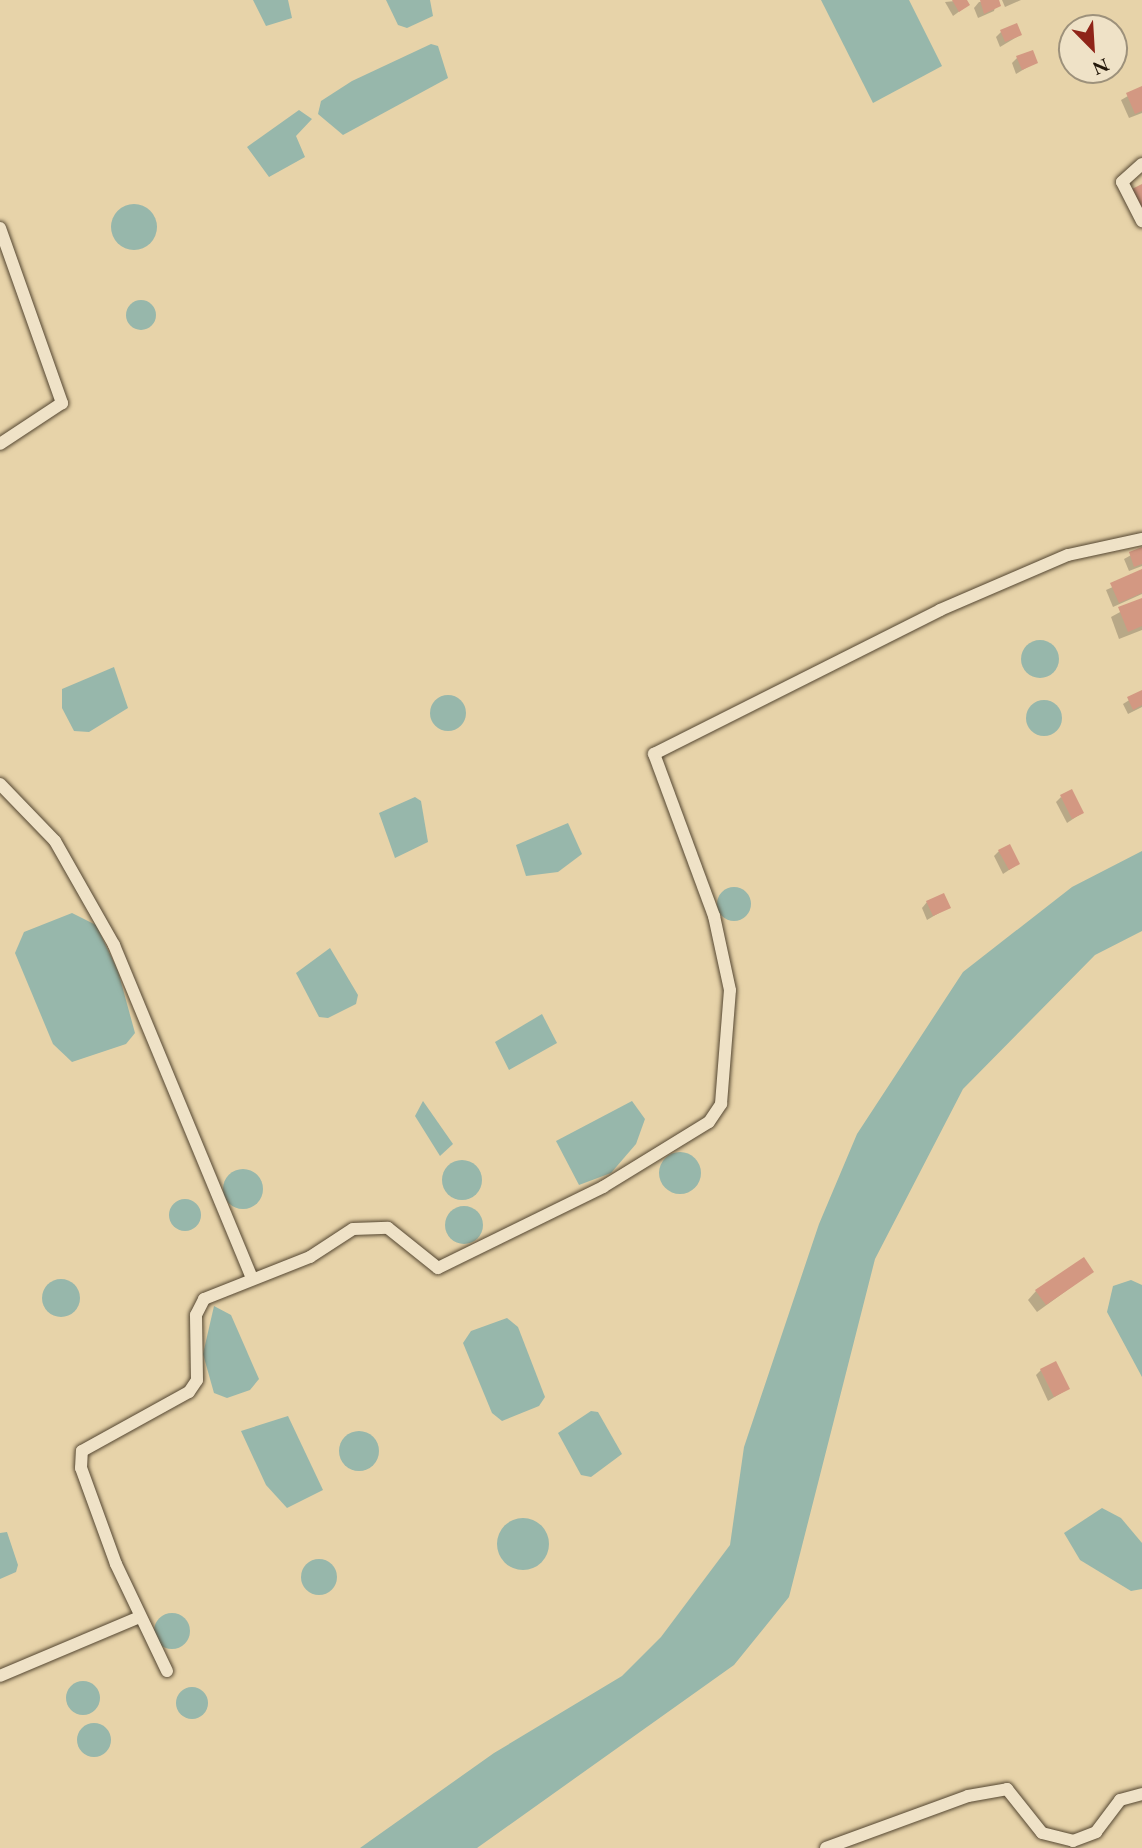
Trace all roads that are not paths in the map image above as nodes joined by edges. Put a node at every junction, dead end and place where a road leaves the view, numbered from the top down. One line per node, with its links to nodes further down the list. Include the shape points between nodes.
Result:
1 (1142, 164): 2 (street, via 1122,182)
2 (1142, 221)
3 (0, 228): 4 (street, via 62,403)
4 (0, 444)
5 (1142, 539): 7 (street, via 1068,555 940,610 654,754 714,916 730,990 721,1104 709,1122 603,1187 438,1268 388,1227 368,1227)
6 (0, 784): 7 (street, via 55,841 114,945)
7 (252, 1278): 8 (street, via 204,1299 197,1315 197,1380 189,1392 82,1451 81,1468)
8 (141, 1617): 9 (street); 10 (street)
9 (167, 1671)
10 (0, 1675)
11 (1142, 1794): 12 (street, via 1120,1800 1096,1832 1073,1841 1042,1833 1007,1789 968,1796)
12 (827, 1848)

